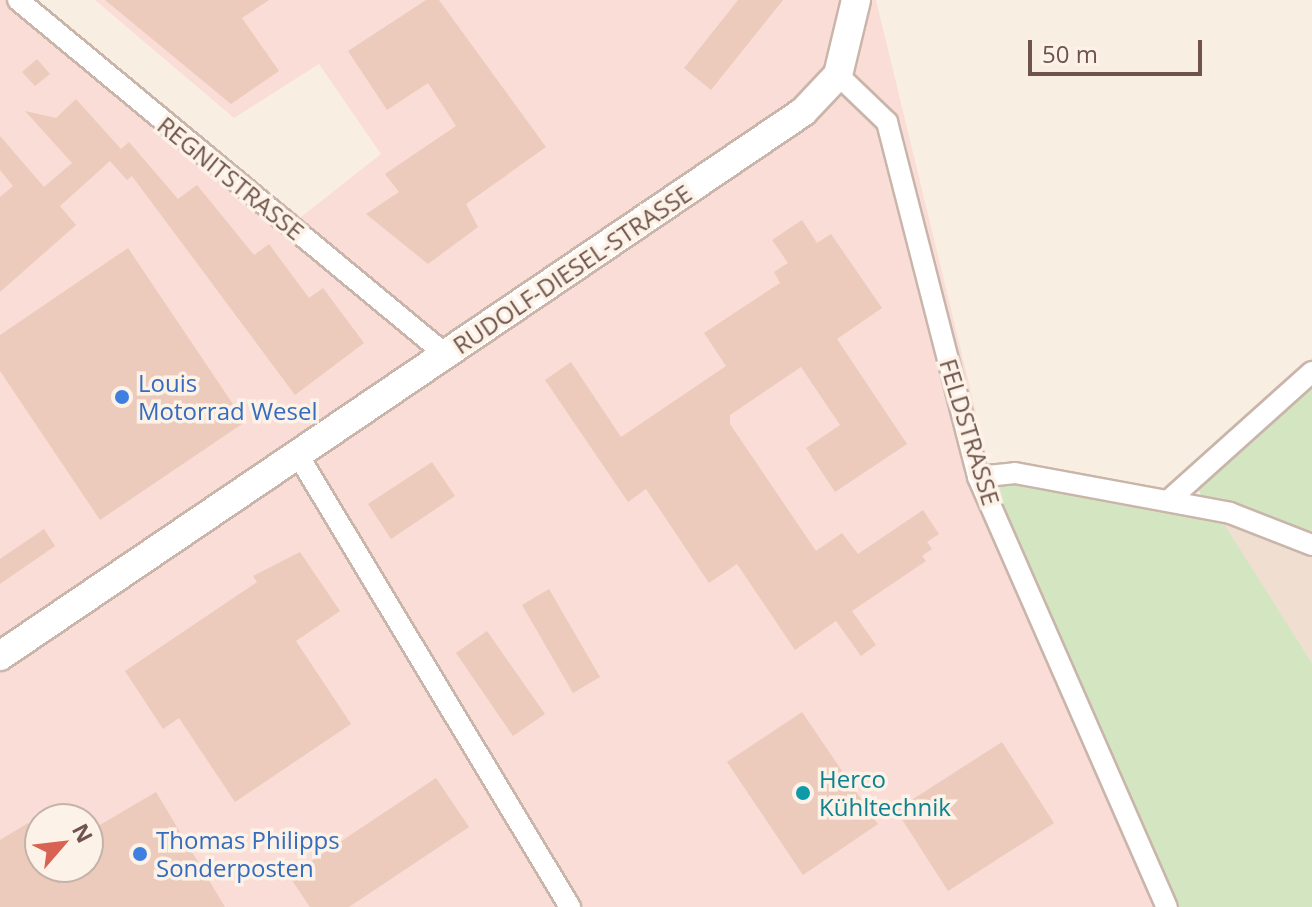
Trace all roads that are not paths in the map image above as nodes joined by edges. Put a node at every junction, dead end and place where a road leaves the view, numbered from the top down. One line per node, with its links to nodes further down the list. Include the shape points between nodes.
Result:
1 (18, 0): 4 (street, REGNITSTRASSE)
2 (856, 0): 3 (street)
3 (838, 75): 4 (street, RUDOLF-DIESEL-STRASSE, via 803,112); 7 (street, FELDSTRASSE, via 887,122)
4 (445, 354): 6 (street, RUDOLF-DIESEL-STRASSE)
5 (1312, 372): 8 (street)
6 (298, 455): 10 (street, RUDOLF-DIESEL-STRASSE); 11 (street)
7 (978, 477): 8 (street, via 1015,473); 12 (street, FELDSTRASSE)
8 (1168, 501): 9 (street, via 1230,513)
9 (1312, 545)
10 (0, 656)
11 (570, 907)
12 (1167, 907)

